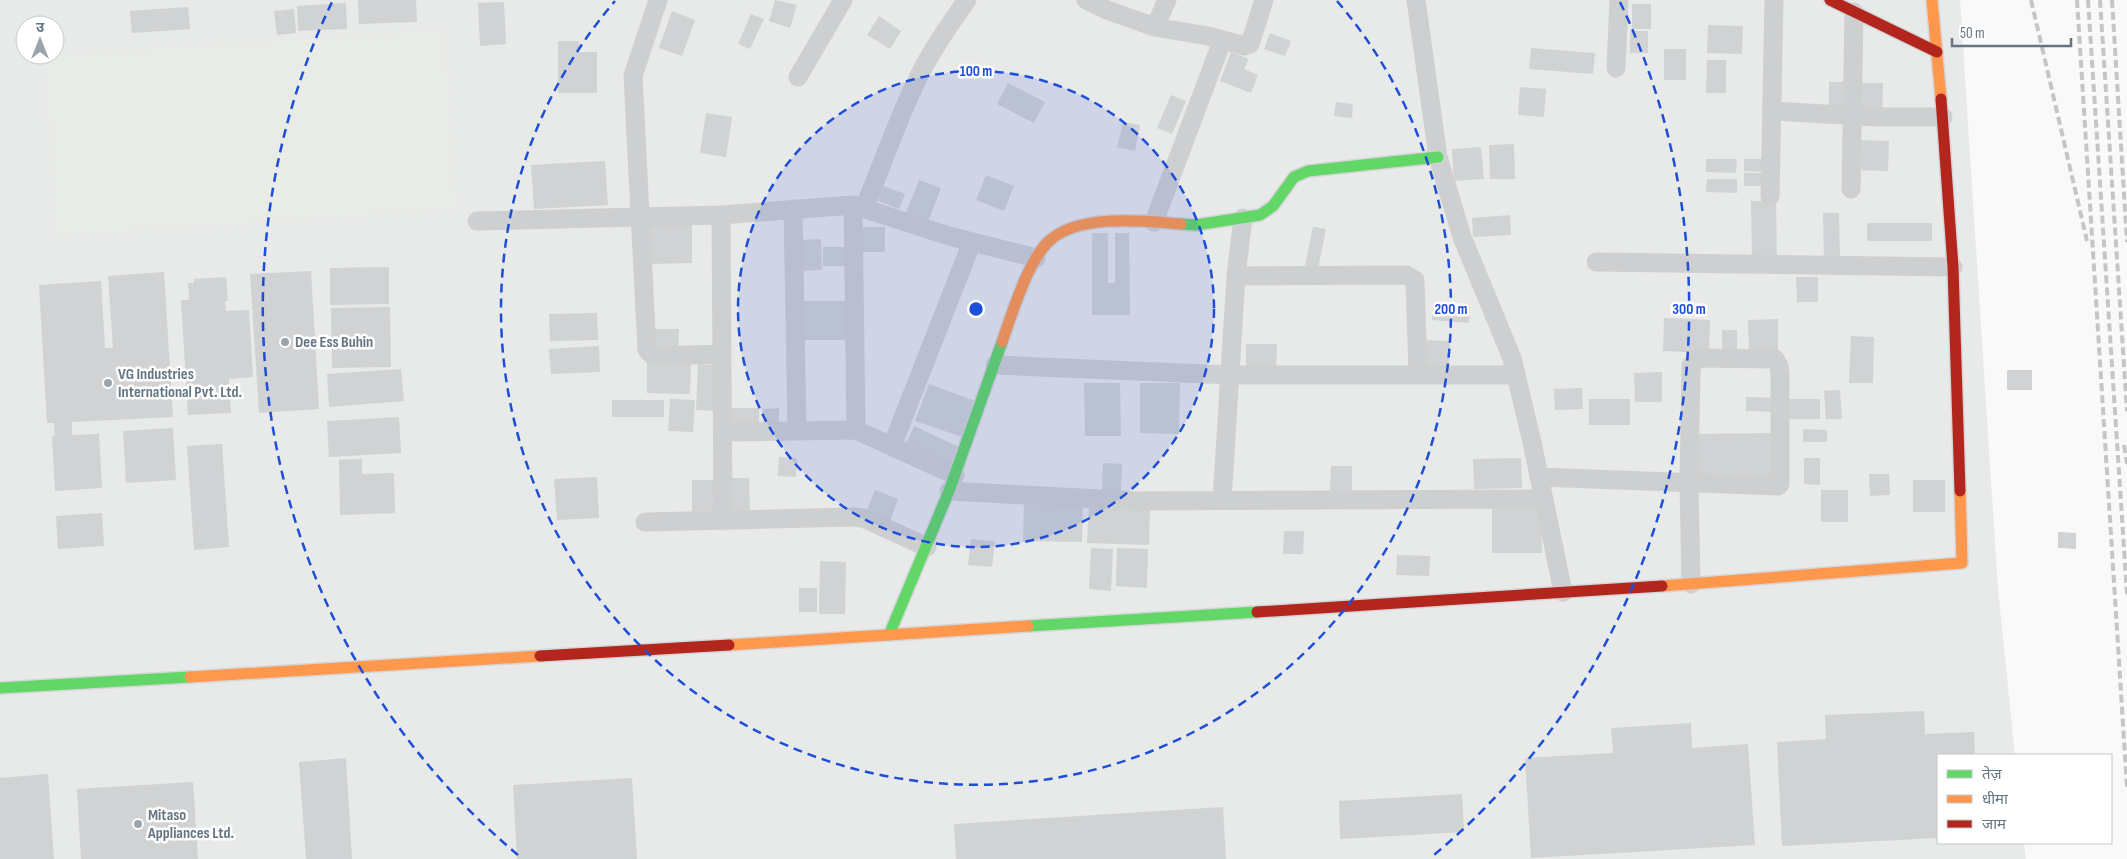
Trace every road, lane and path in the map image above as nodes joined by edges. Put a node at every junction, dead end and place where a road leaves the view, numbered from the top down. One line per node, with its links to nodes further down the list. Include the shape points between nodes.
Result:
1 (658, 0): 27 (street, via 634,76)
2 (843, 0): 17 (street)
3 (966, 0): 24 (street, via 920,72)
4 (1086, 0): 13 (street)
5 (1167, 0): 13 (street)
6 (1264, 0): 14 (street, via 1250,44 1245,46)
7 (1416, 0): 21 (street)
8 (1619, 0): 16 (street)
9 (1774, 0): 18 (street)
10 (1830, 0): 12 (street)
11 (1932, 0): 15 (street)
12 (1854, 12): 15 (street); 19 (street)
13 (1155, 27): 14 (street)
14 (1222, 41): 30 (street)
15 (1937, 52): 20 (street)
16 (1616, 68)
17 (798, 77)
18 (1772, 111): 19 (street); 23 (street)
19 (1851, 116): 20 (street); 22 (street)
20 (1943, 117): 34 (street)
21 (1438, 157): 28 (street, via 1308,170 1294,177 1267,210); 40 (street, via 1462,237)
22 (1851, 190)
23 (1770, 196)
24 (859, 206): 25 (street); 31 (street); 41 (street)
25 (793, 209): 26 (street); 42 (street)
26 (721, 214): 27 (street); 36 (street)
27 (642, 216): 29 (street); 36 (street, via 647,350 658,356)
28 (1243, 218): 30 (street, via 1196,225); 35 (street)
29 (477, 221)
30 (1154, 222): 32 (street, via 1091,222 1077,226 1048,242)
31 (972, 242): 32 (street); 44 (street)
32 (1036, 258): 37 (street, via 1017,299)
33 (1596, 262): 34 (street)
34 (1953, 267): 53 (street, via 1962,563)
35 (1236, 276): 38 (street); 39 (street, via 1406,275 1415,280)
36 (722, 354): 43 (street)
37 (995, 365): 38 (street); 46 (street)
38 (1231, 375): 39 (street); 49 (street)
39 (1418, 375): 40 (street)
40 (1516, 375): 45 (street)
41 (856, 430): 42 (street); 44 (street)
42 (797, 431): 43 (street)
43 (723, 432): 50 (street)
44 (892, 446): 46 (street)
45 (1539, 477): 47 (street); 48 (street)
46 (952, 483): 49 (street, via 1137,501); 52 (street)
47 (1689, 484): 47 (street, via 1779,485 1780,374 1775,359 1698,358 1693,362 1690,370); 53 (street)
48 (1544, 499): 49 (street); 54 (street)
49 (1222, 501)
50 (723, 521): 51 (street); 52 (street, via 862,518)
51 (645, 522)
52 (927, 547): 55 (street)
53 (1691, 584): 54 (street)
54 (1563, 592): 55 (street)
55 (889, 635): 56 (street)
56 (0, 688)

